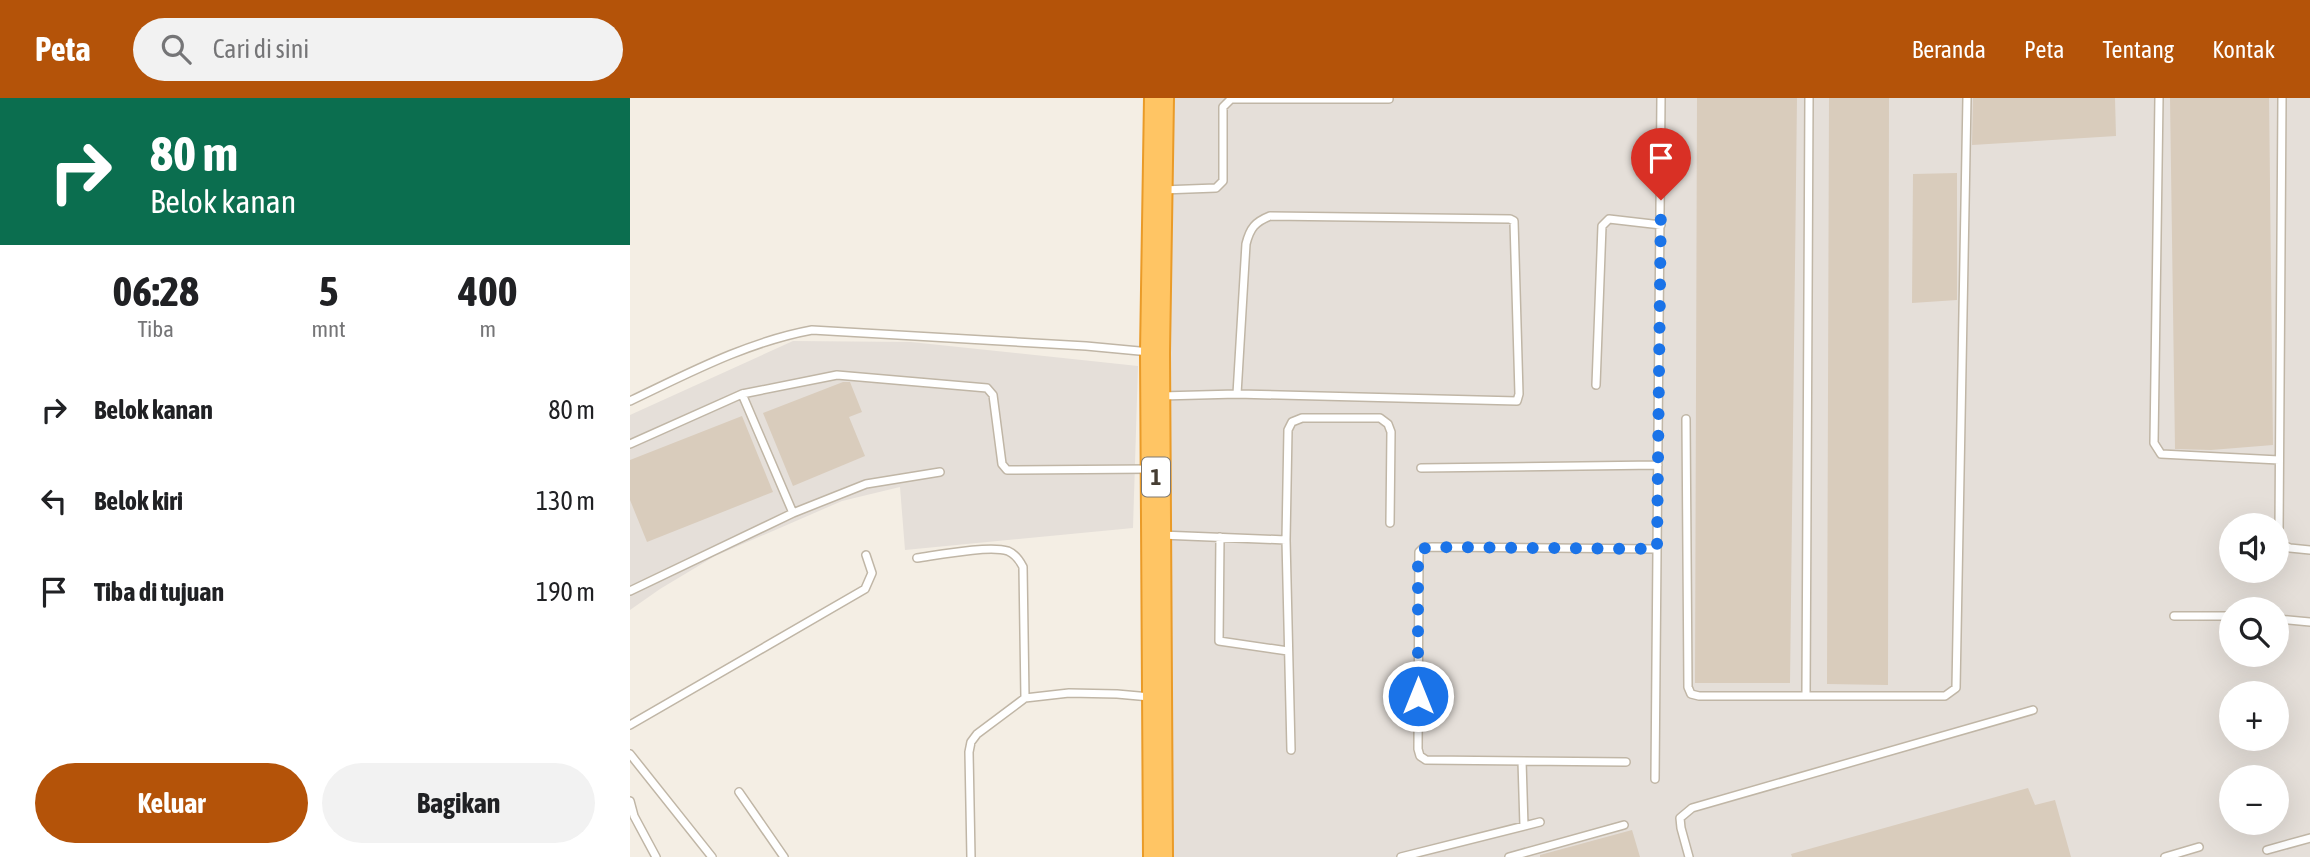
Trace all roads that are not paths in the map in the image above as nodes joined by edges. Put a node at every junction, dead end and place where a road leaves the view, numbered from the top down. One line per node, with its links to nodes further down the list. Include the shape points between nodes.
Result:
1 (1159, 98): 8 (highway, 1)
2 (1661, 98): 9 (lane)
3 (1809, 98): 38 (lane)
4 (1968, 98): 38 (lane, via 1956,688 1945,696)
5 (2159, 98): 18 (lane, via 2154,443 2161,454)
6 (2281, 98): 18 (lane)
7 (1389, 99): 8 (lane, via 1231,100 1223,107 1221,185)
8 (1158, 190): 10 (highway, 1)
9 (1661, 225): 11 (lane, via 1609,219 1602,226); 19 (lane)
10 (1155, 353): 14 (highway, 1); 15 (lane, via 811,330 777,336)
11 (1597, 385)
12 (742, 394): 17 (lane); 21 (lane, via 837,375 984,386 993,395 1002,464 1007,470); 23 (lane)
13 (1237, 394): 13 (lane, via 1517,401 1514,221 1270,216 1261,220 1249,232 1246,244); 14 (lane)
14 (1155, 397): 21 (highway, 1)
15 (630, 401)
16 (1686, 419): 38 (lane, via 1691,694)
17 (630, 444)
18 (2279, 460): 29 (lane, via 2281,544)
19 (1658, 465): 20 (lane); 28 (lane)
20 (1421, 468)
21 (1156, 469): 25 (highway, 1)
22 (940, 472): 23 (lane, via 866,484)
23 (793, 513): 32 (lane)
24 (1390, 523): 27 (lane, via 1388,424 1380,418 1302,418 1288,430)
25 (1156, 535): 26 (lane); 39 (highway, 1)
26 (1220, 537): 27 (lane); 37 (lane, via 1219,641)
27 (1286, 540): 37 (lane)
28 (1657, 549): 45 (lane, via 1421,549 1420,756 1426,760); 47 (lane)
29 (2310, 550)
30 (866, 555): 42 (lane, via 872,573 864,589)
31 (917, 558): 40 (lane, via 1006,551 1019,560 1023,567)
32 (630, 591)
33 (2174, 616): 34 (lane)
34 (2219, 616)
35 (2289, 620): 36 (lane)
36 (2310, 622)
37 (1288, 651): 43 (lane)
38 (1806, 696)
39 (1142, 697): 40 (lane, via 1069,693); 60 (highway, 1)
40 (1025, 698): 59 (lane, via 971,742)
41 (2033, 710): 63 (lane, via 1692,808 1680,818)
42 (630, 725)
43 (1291, 750)
44 (630, 754): 57 (lane)
45 (1522, 761): 46 (lane); 52 (lane)
46 (1626, 762)
47 (1655, 779)
48 (739, 792): 58 (lane)
49 (630, 801): 56 (lane)
50 (1540, 822): 52 (lane)
51 (1624, 825): 62 (lane)
52 (1524, 826): 61 (lane)
53 (2310, 838): 55 (lane)
54 (2199, 847): 64 (lane)
55 (2267, 850)
56 (656, 857)
57 (712, 857)
58 (784, 857)
59 (971, 857)
60 (1158, 857)
61 (1401, 857)
62 (1509, 857)
63 (1689, 857)
64 (2165, 857)

